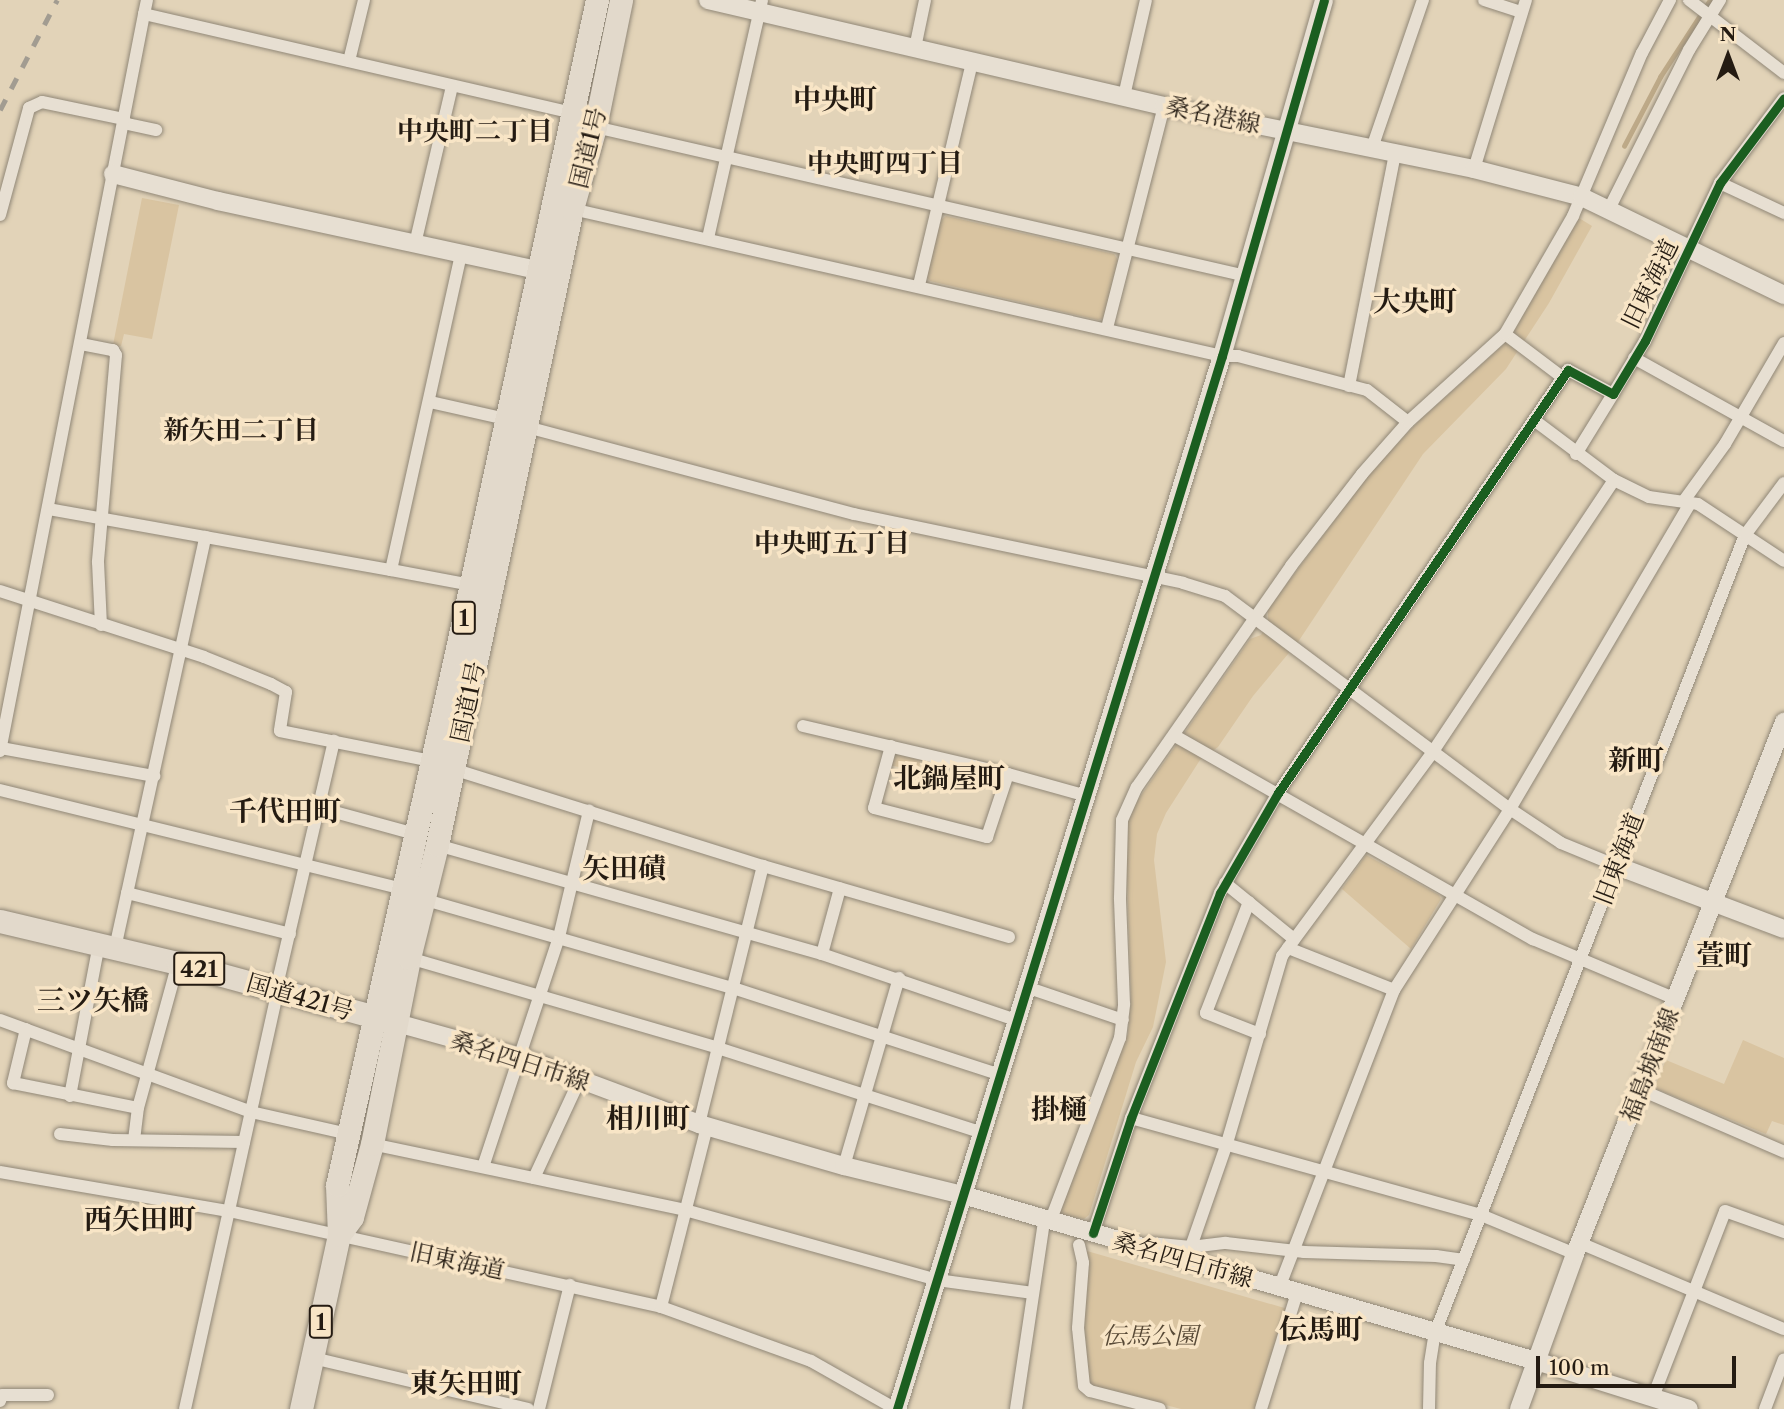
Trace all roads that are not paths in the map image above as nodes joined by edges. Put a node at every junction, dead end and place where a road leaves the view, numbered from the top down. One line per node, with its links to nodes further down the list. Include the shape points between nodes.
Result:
1 (147, 0): 16 (street)
2 (364, 0): 19 (street)
3 (597, 0): 26 (highway, 国道1号 / 1)
4 (621, 0): 28 (highway, 国道1号 / 1)
5 (708, 0): 14 (main road, 桑名港線)
6 (925, 0): 18 (street)
7 (1146, 0): 23 (street)
8 (1324, 0): 30 (main road)
9 (1423, 0): 31 (street)
10 (1484, 0): 15 (street)
11 (1670, 0): 37 (street, via 1642,53)
12 (1689, 0): 17 (street)
13 (1720, 0): 17 (street)
14 (761, 6): 18 (main road, 桑名港線); 33 (street)
15 (1523, 6): 34 (street)
16 (144, 14): 19 (street); 27 (street)
17 (1709, 15): 21 (street); 40 (street)
18 (915, 48): 20 (main road, 桑名港線)
19 (349, 61): 22 (street)
20 (972, 62): 23 (main road, 桑名港線); 38 (street)
21 (1784, 73)
22 (452, 86): 26 (street); 44 (street)
23 (1124, 96): 25 (main road, 桑名港線)
24 (1784, 98): 36 (street, 旧東海道)
25 (1164, 106): 30 (main road, 桑名港線); 46 (street)
26 (573, 113): 48 (highway, 国道1号 / 1)
27 (124, 121): 29 (street); 35 (street); 42 (street, via 42,102 29,108)
28 (595, 127): 33 (street); 39 (highway, 国道1号 / 1)
29 (156, 130)
30 (1289, 131): 31 (main road, 桑名港線); 49 (main road)
31 (1372, 148): 32 (main road, 桑名港線)
32 (1395, 153): 34 (main road, 桑名港線); 59 (street)
33 (727, 156): 38 (street); 43 (street)
34 (1474, 169): 37 (main road, 桑名港線)
35 (113, 174): 44 (main road); 55 (street)
36 (1720, 183): 41 (street); 45 (street, 旧東海道)
37 (1582, 197): 40 (main road, 桑名港線); 53 (street)
38 (939, 205): 46 (street); 50 (street)
39 (572, 209): 43 (street); 48 (highway, 国道1号 / 1)
40 (1609, 209): 45 (main road, 桑名港線)
41 (1784, 213)
42 (0, 215)
43 (708, 238): 50 (street)
44 (415, 244): 47 (main road)
45 (1689, 248): 51 (main road, 桑名港線); 57 (street, 旧東海道)
46 (1128, 249): 49 (street); 52 (street)
47 (461, 254): 48 (main road); 61 (street)
48 (549, 273): 65 (highway, 国道1号 / 1)
49 (1245, 276): 56 (main road)
50 (919, 285): 52 (street)
51 (1784, 295)
52 (1107, 328): 56 (street)
53 (1505, 334): 58 (street); 64 (street)
54 (1784, 343): 62 (street)
55 (81, 345): 71 (street); 72 (street, via 113,350 116,355)
56 (1222, 356): 59 (street, via 1238,356); 77 (main road)
57 (1634, 358): 60 (street, 旧東海道); 62 (street)
58 (1562, 377): 60 (street, via 1568,370); 63 (street)
59 (1349, 386): 64 (street, via 1367,390)
60 (1613, 394): 67 (street, 旧東海道)
61 (430, 401): 65 (street); 76 (street)
62 (1740, 419): 66 (street); 70 (street)
63 (1534, 420): 67 (street); 84 (street)
64 (1408, 422): 81 (street, via 1321,525)
65 (516, 423): 77 (street, via 854,514); 78 (highway, 国道1号 / 1); 92 (highway, 国道1号 / 1)
66 (1784, 441)
67 (1576, 454): 68 (street)
68 (1614, 480): 70 (street, via 1648,498); 91 (street)
69 (1784, 484): 73 (street, 旧東海道)
70 (1686, 503): 73 (street, via 1698,504); 99 (street)
71 (48, 509): 72 (street); 80 (street)
72 (103, 517): 74 (street); 82 (street, via 98,562)
73 (1745, 535): 75 (street); 107 (street, 旧東海道)
74 (205, 537): 76 (street); 83 (street)
75 (1784, 561)
76 (391, 570): 78 (street)
77 (1154, 578): 81 (street, via 1225,596); 97 (main road)
78 (471, 585): 92 (highway, 国道1号 / 1)
79 (0, 592): 80 (street)
80 (29, 601): 82 (street); 90 (street)
81 (1255, 619): 84 (street); 87 (street)
82 (101, 625): 83 (street)
83 (181, 650): 88 (street, via 286,692 280,731); 94 (street)
84 (1350, 691): 91 (street); 96 (street)
85 (1784, 722): 114 (main road, 福島城南線)
86 (803, 726): 89 (street)
87 (1175, 736): 96 (street); 137 (street, via 1137,787 1122,820)
88 (334, 741): 92 (street); 98 (street)
89 (891, 746): 93 (street); 93 (street, via 874,808 987,837)
90 (0, 749): 94 (street)
91 (1432, 753): 99 (street); 104 (street)
92 (442, 765): 100 (street); 102 (highway, 国道1号 / 1); 103 (highway, 国道1号 / 1)
93 (1008, 774): 97 (street)
94 (154, 776): 101 (street)
95 (0, 790): 101 (street)
96 (1278, 793): 104 (street); 109 (street)
97 (1087, 796): 130 (main road)
98 (320, 808): 102 (street); 105 (street)
99 (1510, 809): 107 (street, via 1561,843); 113 (street)
100 (589, 811): 106 (street); 108 (street)
101 (143, 825): 105 (street); 111 (street)
102 (415, 834): 112 (highway, 国道1号 / 1)
103 (437, 845): 108 (street); 112 (highway, 国道1号 / 1)
104 (1366, 845): 113 (street); 122 (street)
105 (305, 866): 112 (street); 119 (street)
106 (764, 866): 110 (street); 118 (street)
107 (1617, 866): 114 (main road); 126 (street, 旧東海道)
108 (573, 882): 118 (street); 120 (street)
109 (1225, 883): 115 (street); 153 (street)
110 (840, 888): 121 (street); 124 (street)
111 (127, 893): 119 (street); 123 (street)
112 (413, 894): 120 (street); 125 (highway, 国道1号 / 1); 136 (highway, 国道1号 / 1)
113 (1453, 894): 126 (street); 132 (street)
114 (1712, 901): 117 (main road); 134 (main road, 福島城南線)
115 (1249, 902): 122 (street); 141 (street, via 1206,1013)
116 (0, 921): 123 (highway, 国道421号 / 421)
117 (1784, 929)
118 (746, 932): 124 (street); 129 (street)
119 (289, 934): 131 (street)
120 (559, 937): 129 (street); 133 (street)
121 (1009, 937)
122 (1291, 944): 132 (street); 141 (street, via 1282,956)
123 (107, 946): 127 (highway, 国道421号 / 421); 142 (street)
124 (822, 954): 128 (street)
125 (409, 958): 133 (street); 136 (highway, 国道1号 / 1)
126 (1580, 960): 134 (street); 171 (street, 旧東海道)
127 (178, 963): 131 (highway, 国道421号 / 421); 145 (street)
128 (899, 978): 138 (street); 140 (street)
129 (733, 988): 140 (street); 143 (street)
130 (1029, 988): 137 (street); 138 (main road)
131 (277, 990): 136 (highway, 国道421号 / 421); 152 (street)
132 (1394, 990): 165 (street)
133 (541, 995): 143 (street); 144 (street)
134 (1676, 999): 148 (main road, 福島城南線)
135 (0, 1020): 139 (street)
136 (386, 1020): 144 (main road, 桑名四日市線); 157 (highway, 国道1号 / 1); 161 (highway, 国道1号 / 1)
137 (1123, 1020): 172 (street, via 1120,1038)
138 (1019, 1021): 146 (main road)
139 (26, 1029): 142 (street); 150 (street, via 13,1083)
140 (883, 1034): 146 (street); 149 (street)
141 (1260, 1034): 160 (street)
142 (79, 1048): 145 (street); 150 (street)
143 (718, 1048): 149 (street); 154 (street)
144 (520, 1058): 147 (main road, 桑名四日市線); 163 (street)
145 (146, 1073): 151 (street); 152 (street)
146 (1001, 1075): 155 (main road)
147 (580, 1079): 154 (main road, 桑名四日市線); 167 (street)
148 (1641, 1090): 162 (street); 176 (main road, 福島城南線)
149 (864, 1094): 155 (street); 164 (street)
150 (70, 1096): 151 (street)
151 (138, 1108): 158 (street)
152 (251, 1112): 157 (street); 159 (street)
153 (1131, 1118): 160 (street); 175 (street)
154 (703, 1125): 164 (main road, 桑名四日市線); 169 (street)
155 (982, 1133): 168 (main road)
156 (60, 1134): 158 (street)
157 (349, 1134): 174 (highway, 国道1号 / 1, via 337,1185)
158 (134, 1140): 159 (street)
159 (244, 1142): 170 (street)
160 (1227, 1143): 165 (street); 178 (street)
161 (372, 1144): 163 (street); 174 (highway, 国道1号 / 1, via 352,1217)
162 (1784, 1152)
163 (483, 1167): 167 (street)
164 (844, 1167): 168 (main road, 桑名四日市線)
165 (1323, 1170): 171 (street); 177 (street)
166 (0, 1172): 170 (street, 旧東海道)
167 (534, 1178): 169 (street)
168 (963, 1195): 172 (main road, 桑名四日市線); 180 (main road)
169 (685, 1210): 180 (street); 186 (street)
170 (229, 1211): 174 (street, 旧東海道); 195 (street)
171 (1481, 1215): 176 (street); 179 (street, 旧東海道)
172 (1047, 1222): 175 (main road, 桑名四日市線); 184 (street)
173 (1784, 1232): 183 (street, via 1725,1211)
174 (339, 1235): 181 (street, 旧東海道); 189 (highway, 国道1号 / 1)
175 (1086, 1239): 178 (main road, 桑名四日市線, via 1118,1240); 201 (street, via 1078,1328 1084,1387)
176 (1578, 1248): 183 (street); 191 (main road, 福島城南線)
177 (1292, 1250): 178 (street, via 1226,1243); 179 (street); 182 (street)
178 (1189, 1254): 182 (main road, 桑名四日市線)
179 (1464, 1261): 188 (street, 旧東海道)
180 (937, 1280): 184 (street); 199 (main road)
181 (570, 1285): 186 (street, 旧東海道); 198 (street)
182 (1279, 1288): 185 (main road, 桑名四日市線)
183 (1693, 1290): 187 (street); 193 (street)
184 (1033, 1293): 200 (street)
185 (1297, 1293): 188 (main road, 桑名四日市線); 202 (street)
186 (661, 1307): 199 (street, 旧東海道, via 811,1361)
187 (1784, 1329)
188 (1435, 1333): 191 (main road, 桑名四日市線); 203 (street, 旧東海道)
189 (313, 1358): 196 (highway, 国道1号 / 1); 197 (street)
190 (1784, 1359): 206 (street)
191 (1536, 1361): 193 (main road, 桑名四日市線); 204 (main road, 福島城南線)
192 (48, 1395): 194 (street, via 2,1395)
193 (1653, 1397): 205 (main road, 桑名四日市線)
194 (0, 1401)
195 (185, 1409)
196 (301, 1409)
197 (528, 1409)
198 (540, 1409)
199 (896, 1409)
200 (1016, 1409)
201 (1160, 1409)
202 (1261, 1409)
203 (1429, 1409)
204 (1519, 1409)
205 (1689, 1409)
206 (1765, 1409)

